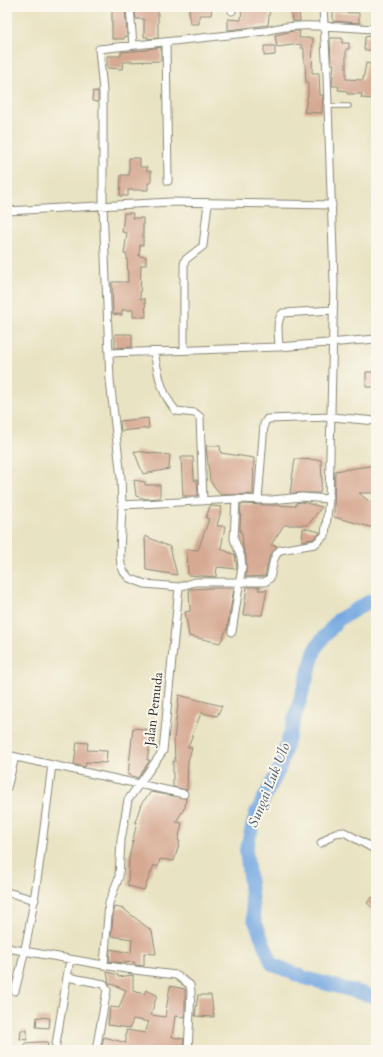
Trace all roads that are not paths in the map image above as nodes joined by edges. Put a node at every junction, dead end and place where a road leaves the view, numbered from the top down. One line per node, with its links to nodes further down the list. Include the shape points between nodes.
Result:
1 (130, 7): 6 (street)
2 (323, 7): 3 (street)
3 (324, 27): 4 (street); 5 (street, via 278,28); 7 (street)
4 (376, 29)
5 (166, 42): 6 (street); 9 (street)
6 (133, 45): 12 (street, via 102,48 98,54 103,94)
7 (328, 106): 8 (lane); 11 (street)
8 (349, 106)
9 (168, 181)
10 (208, 203): 11 (street); 12 (street, via 171,202); 18 (street, via 203,246 185,260 184,265)
11 (332, 205): 14 (street)
12 (103, 206): 13 (street); 20 (street)
13 (7, 211)
14 (333, 310): 16 (street); 17 (street, via 282,313 279,316)
15 (376, 340): 16 (street)
16 (333, 342): 17 (street); 21 (street)
17 (279, 347): 18 (street)
18 (184, 350): 19 (street)
19 (154, 352): 20 (street); 26 (street, via 160,382 172,407 176,411 195,413 200,417)
20 (109, 353): 27 (street)
21 (332, 417): 22 (street); 23 (street); 25 (street, via 267,419 264,424)
22 (376, 421)
23 (329, 498): 25 (street); 28 (street, via 327,528 322,539 315,544 280,550 276,553 270,578 266,582)
24 (236, 499): 25 (street); 26 (street); 28 (street, via 234,538 242,561)
25 (258, 500)
26 (203, 501): 27 (street)
27 (122, 505): 29 (street, via 120,555 124,572 137,582)
28 (239, 583): 29 (street, via 195,582); 30 (street)
29 (179, 587): 34 (street, Jalan Pemuda, via 163,751)
30 (232, 632)
31 (7, 755): 32 (street)
32 (15, 757): 33 (street); 35 (street)
33 (52, 765): 34 (street); 40 (street)
34 (138, 783): 36 (street); 44 (street, Jalan Pemuda, via 128,800 123,825 119,877 109,903)
35 (7, 788)
36 (184, 794)
37 (321, 843): 38 (street, via 335,833 344,832)
38 (376, 850)
39 (7, 892): 40 (street)
40 (35, 900): 42 (street)
41 (7, 948): 42 (street)
42 (25, 952): 43 (street); 46 (street)
43 (67, 958): 44 (street); 45 (street)
44 (104, 965): 49 (street, via 176,975 190,986 192,999)
45 (67, 977): 47 (street); 48 (street, via 96,981 104,984 107,990)
46 (15, 991)
47 (55, 1050)
48 (96, 1050)
49 (188, 1050)

